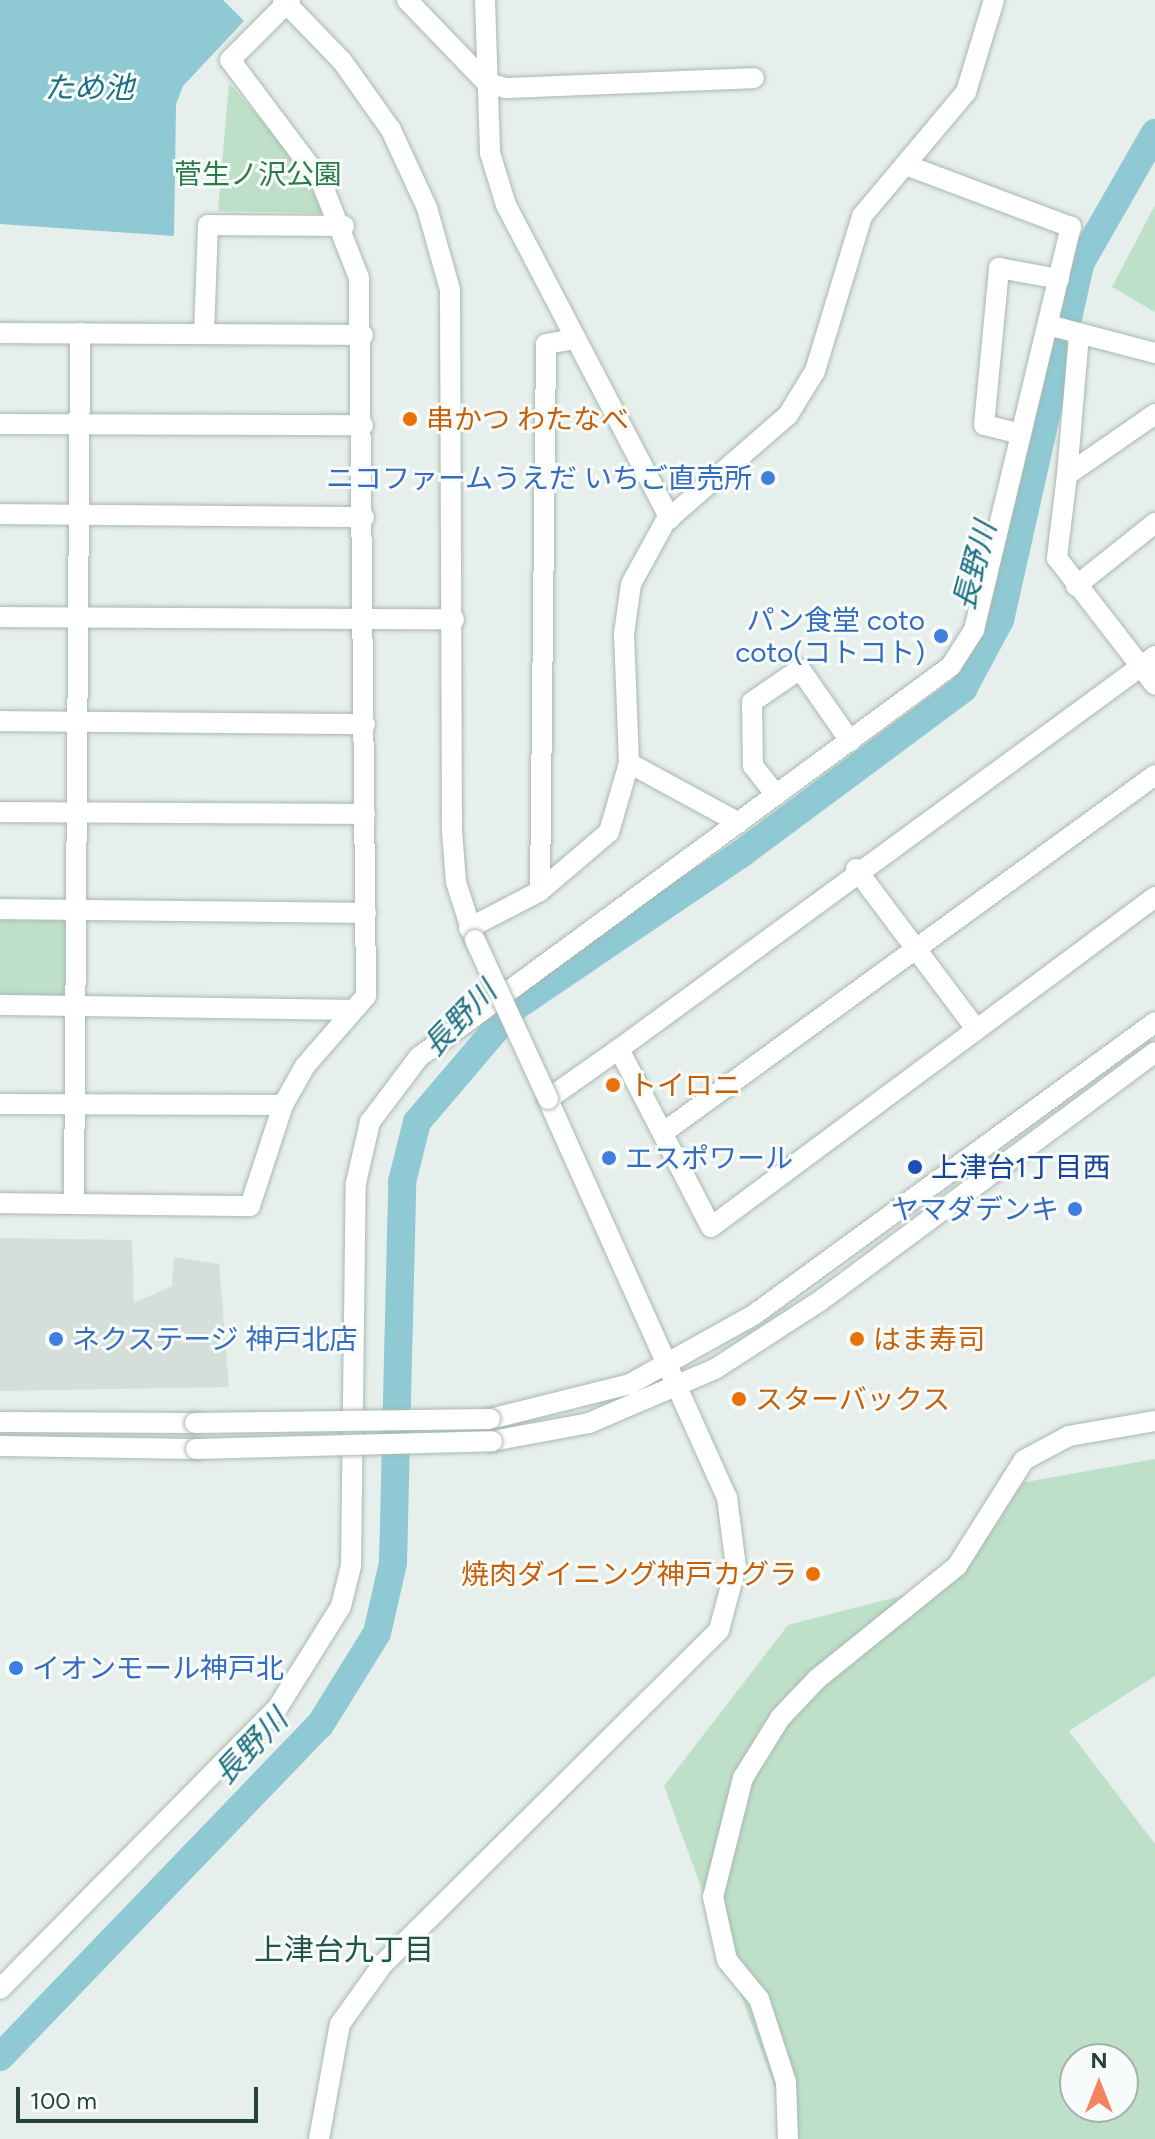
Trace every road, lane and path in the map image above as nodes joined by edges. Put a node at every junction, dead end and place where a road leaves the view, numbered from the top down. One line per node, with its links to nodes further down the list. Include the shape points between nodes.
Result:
1 (407, 0): 6 (street)
2 (485, 0): 6 (street)
3 (994, 0): 7 (street, via 966,92)
4 (287, 1): 8 (street, via 230,60 321,181); 33 (street, via 374,104 436,237 455,346)
5 (754, 78): 6 (street, via 506,88)
6 (487, 83): 16 (street, via 490,153 506,205 550,282)
7 (906, 165): 9 (street, via 1071,227); 27 (street, via 862,216 815,371 788,415)
8 (344, 226): 13 (street, via 208,225); 15 (street, via 359,278)
9 (1059, 279): 10 (street); 22 (street, via 999,268 984,425)
10 (1048, 325): 14 (street); 22 (street)
11 (0, 333): 12 (street)
12 (80, 333): 13 (street); 20 (street)
13 (204, 334): 15 (street)
14 (1079, 334): 17 (street); 23 (street)
15 (363, 335): 21 (street)
16 (573, 339): 27 (street); 48 (street, via 546,344)
17 (1155, 353)
18 (1155, 414): 23 (street)
19 (0, 424): 20 (street)
20 (79, 425): 21 (street); 25 (street)
21 (363, 425): 26 (street)
22 (1021, 434): 39 (street, via 974,630 951,666)
23 (1067, 475): 29 (street, via 1057,558)
24 (0, 514): 25 (street)
25 (79, 514): 26 (street); 31 (street)
26 (364, 517): 32 (street)
27 (670, 519): 40 (street, via 631,584 624,634)
28 (1155, 523): 29 (street)
29 (1076, 586): 34 (street)
30 (0, 617): 31 (street)
31 (78, 618): 32 (street); 37 (street)
32 (364, 619): 33 (street); 38 (street)
33 (454, 619): 53 (street, via 453,857)
34 (1148, 661): 35 (street); 47 (street)
35 (1155, 685)
36 (0, 721): 37 (street)
37 (77, 722): 38 (street); 44 (street)
38 (365, 724): 45 (street)
39 (850, 741): 42 (street); 42 (street, via 800,669 752,702 753,766)
40 (629, 763): 46 (street); 48 (street, via 609,832)
41 (1155, 775): 54 (street)
42 (776, 795): 46 (street)
43 (0, 812): 44 (street)
44 (77, 813): 45 (street); 51 (street)
45 (365, 814): 52 (street)
46 (739, 823): 74 (street, via 419,1057 370,1122 356,1183 351,1566 341,1606 278,1707)
47 (856, 869): 54 (street); 60 (street)
48 (540, 891): 53 (street)
49 (1155, 897): 59 (street)
50 (0, 909): 51 (street)
51 (76, 910): 52 (street); 56 (street)
52 (366, 913): 57 (street, via 366,996)
53 (472, 934): 62 (street, bridge)
54 (915, 951): 59 (street); 66 (street)
55 (0, 1005): 56 (street)
56 (75, 1006): 57 (street); 64 (street)
57 (348, 1010): 65 (street)
58 (1155, 1022): 69 (street, via 755,1314)
59 (977, 1030): 66 (street, via 711,1227)
60 (619, 1049): 62 (street); 66 (street)
61 (1155, 1052): 70 (street, via 820,1301)
62 (548, 1099): 69 (street)
63 (0, 1104): 64 (street)
64 (75, 1105): 65 (street); 68 (street)
65 (283, 1105): 68 (street, via 250,1206)
66 (664, 1132)
67 (0, 1203): 68 (street)
68 (74, 1203)
69 (669, 1363): 70 (street); 72 (street, bridge, via 583,1399 490,1419)
70 (680, 1387): 73 (street, bridge, via 589,1423 492,1441 196,1449); 75 (street, via 727,1498 736,1567 719,1630 383,1964 340,2024)
71 (1155, 1421): 76 (street, via 1069,1436 1024,1460 957,1566 817,1679 780,1718 743,1778 713,1897 727,1960 759,1999 786,2082)
72 (0, 1422)
73 (0, 1446)
74 (0, 1989)
75 (319, 2139)
76 (788, 2139)

